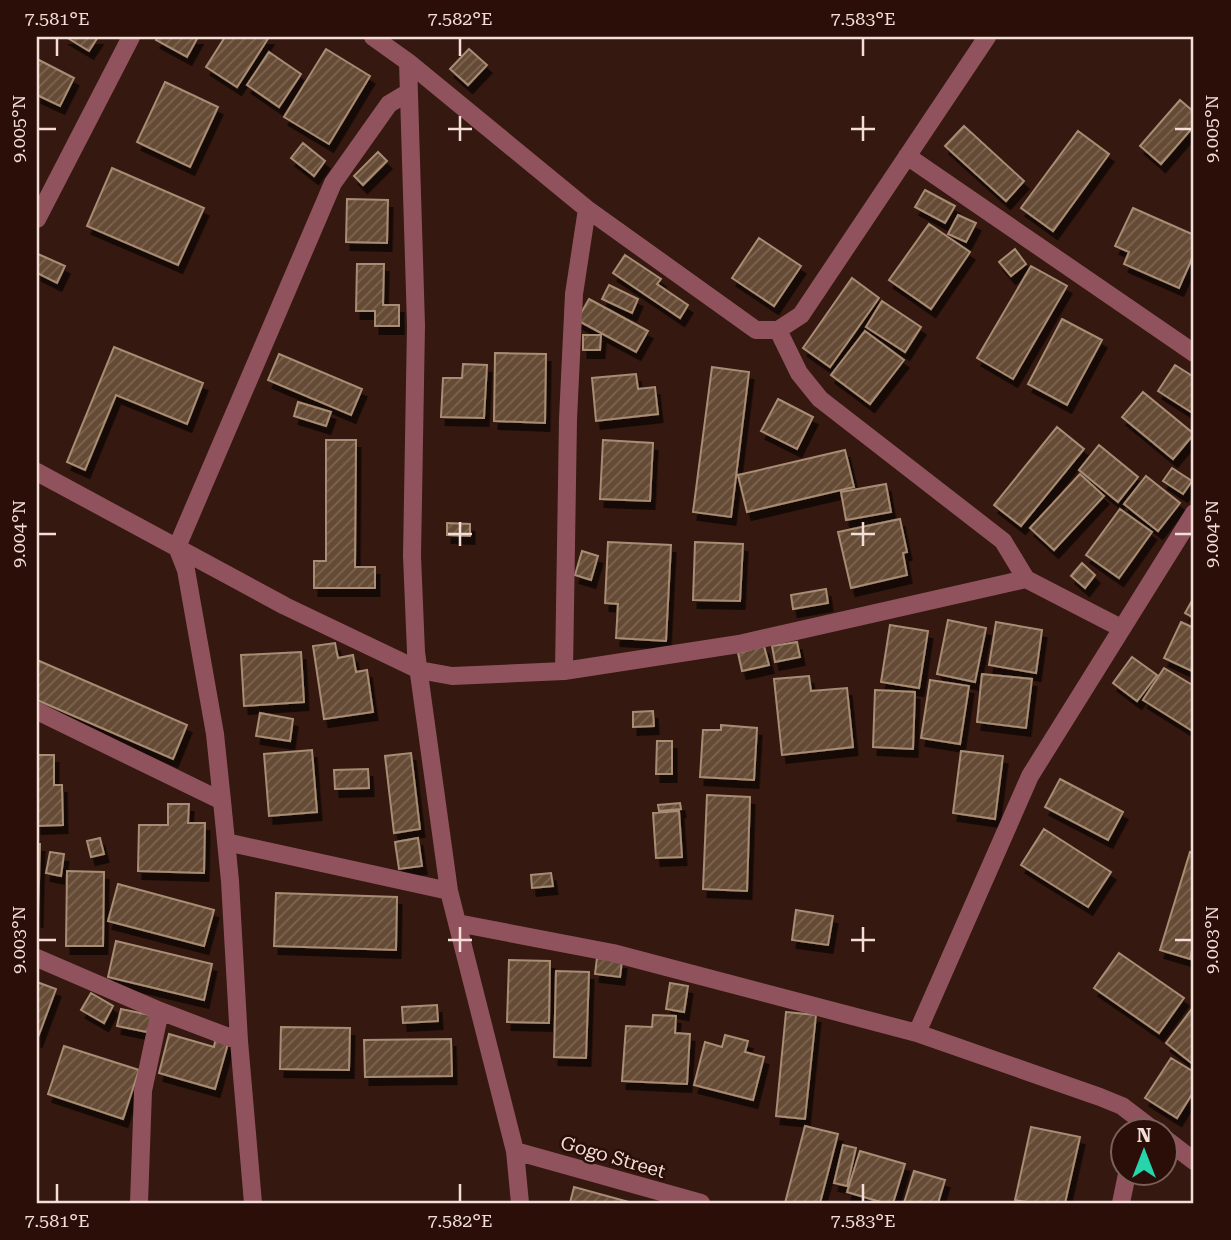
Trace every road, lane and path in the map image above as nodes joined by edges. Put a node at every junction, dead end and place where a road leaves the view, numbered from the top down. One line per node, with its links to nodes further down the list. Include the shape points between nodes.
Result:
1 (131, 37): 8 (street)
2 (373, 37): 4 (street)
3 (987, 37): 6 (street)
4 (408, 62): 5 (street); 7 (street)
5 (409, 92): 13 (street, via 388,104 333,183); 16 (street, via 416,325 412,556)
6 (907, 156): 9 (street, via 801,315); 10 (street)
7 (586, 209): 9 (street, via 756,330); 17 (street, via 571,350)
8 (37, 219)
9 (778, 330): 14 (street, via 799,373 820,400 1003,541)
10 (1194, 353)
11 (37, 472): 13 (street)
12 (1194, 513): 15 (street)
13 (177, 547): 16 (street, via 285,606); 19 (street, via 186,570)
14 (1026, 579): 15 (street); 17 (street, via 739,644)
15 (1121, 628): 25 (street, via 1030,776)
16 (419, 670): 17 (street, via 452,676); 21 (street)
17 (564, 671)
18 (37, 711): 19 (street)
19 (222, 801): 20 (street)
20 (226, 842): 21 (street); 26 (street)
21 (449, 891): 22 (street)
22 (457, 923): 25 (street, via 613,953); 29 (street)
23 (37, 958): 24 (street)
24 (160, 1011): 26 (street); 31 (street, via 143,1091)
25 (918, 1033): 27 (street, via 1100,1097 1122,1106)
26 (239, 1041): 32 (street)
27 (1132, 1118)
28 (1178, 1149): 30 (street)
29 (515, 1151): 33 (street); 34 (street, Gogo Street)
30 (1194, 1161)
31 (139, 1203)
32 (253, 1203)
33 (520, 1203)
34 (701, 1203)

